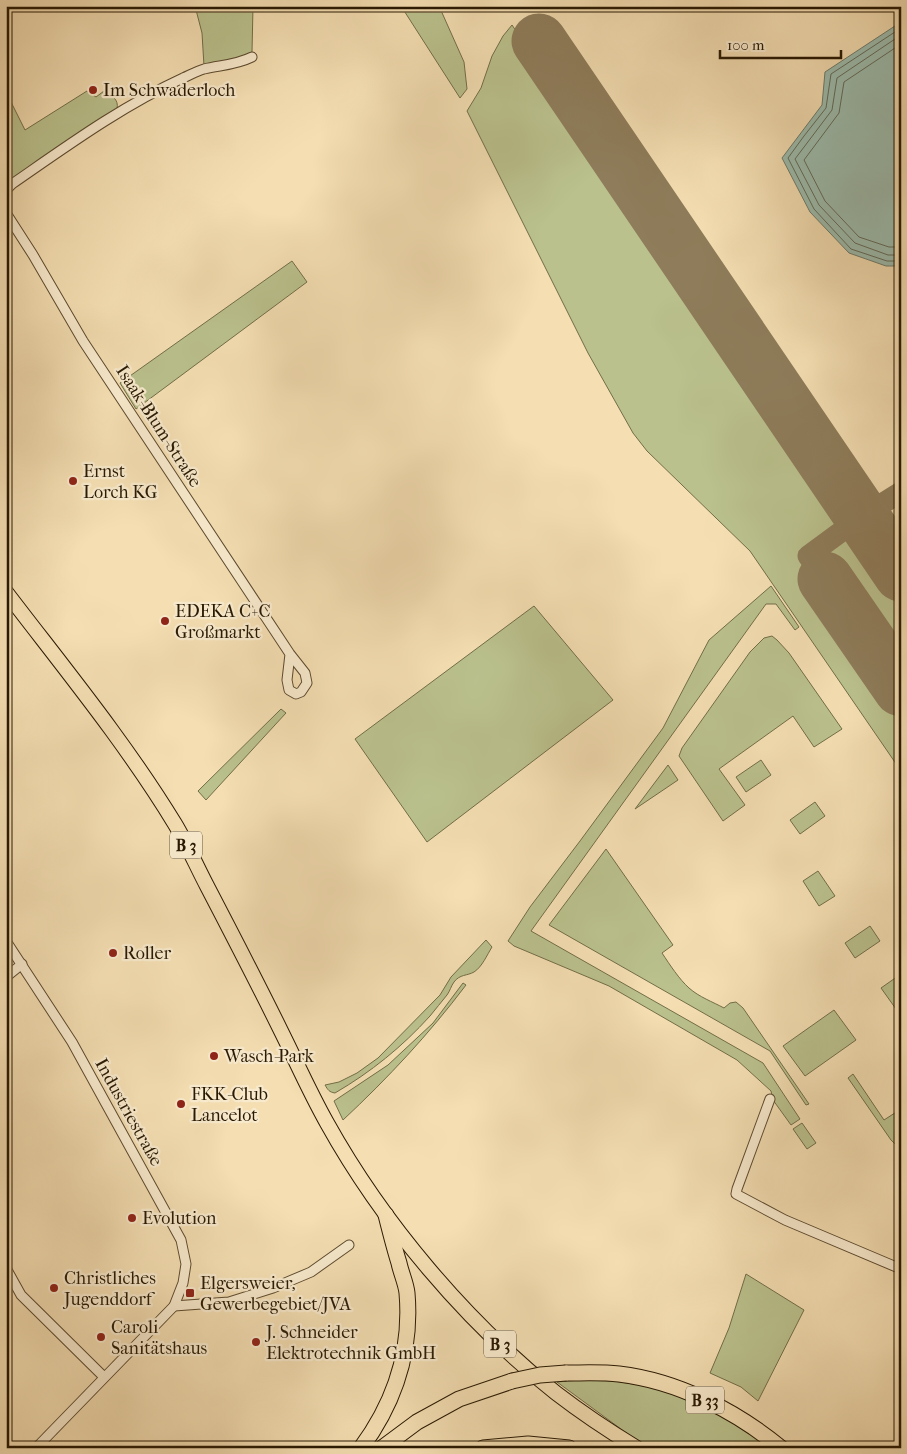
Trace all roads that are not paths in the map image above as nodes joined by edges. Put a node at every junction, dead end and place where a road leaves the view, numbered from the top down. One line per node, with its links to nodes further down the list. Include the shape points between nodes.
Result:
1 (252, 56): 2 (street, via 242,62 183,78 132,104)
2 (6, 190)
3 (6, 213): 5 (street, Isaak-Blum-Straße, via 83,341)
4 (6, 592): 10 (main road, B 3, via 125,749 176,825 330,1128)
5 (290, 654)
6 (6, 941): 7 (street, Industriestraße)
7 (22, 964): 8 (street); 14 (street, Industriestraße, via 76,1050 181,1240 186,1264)
8 (6, 977)
9 (770, 1099): 13 (street, via 736,1194 785,1220)
10 (386, 1215): 17 (highway, via 407,1291 405,1353 395,1388); 21 (main road, B 3, via 460,1305 508,1352 556,1393)
11 (349, 1245): 14 (street, via 311,1272 273,1288 230,1302)
12 (6, 1268): 15 (street, via 21,1295)
13 (901, 1269)
14 (174, 1306): 15 (street)
15 (104, 1377): 16 (street)
16 (36, 1448)
17 (361, 1448)
18 (382, 1448): 22 (highway, B 33, bridge, via 417,1422 459,1399 512,1381 566,1373 619,1374 678,1389 710,1401 740,1418)
19 (483, 1448): 20 (highway, via 528,1444)
20 (569, 1448)
21 (636, 1448)
22 (781, 1448)

